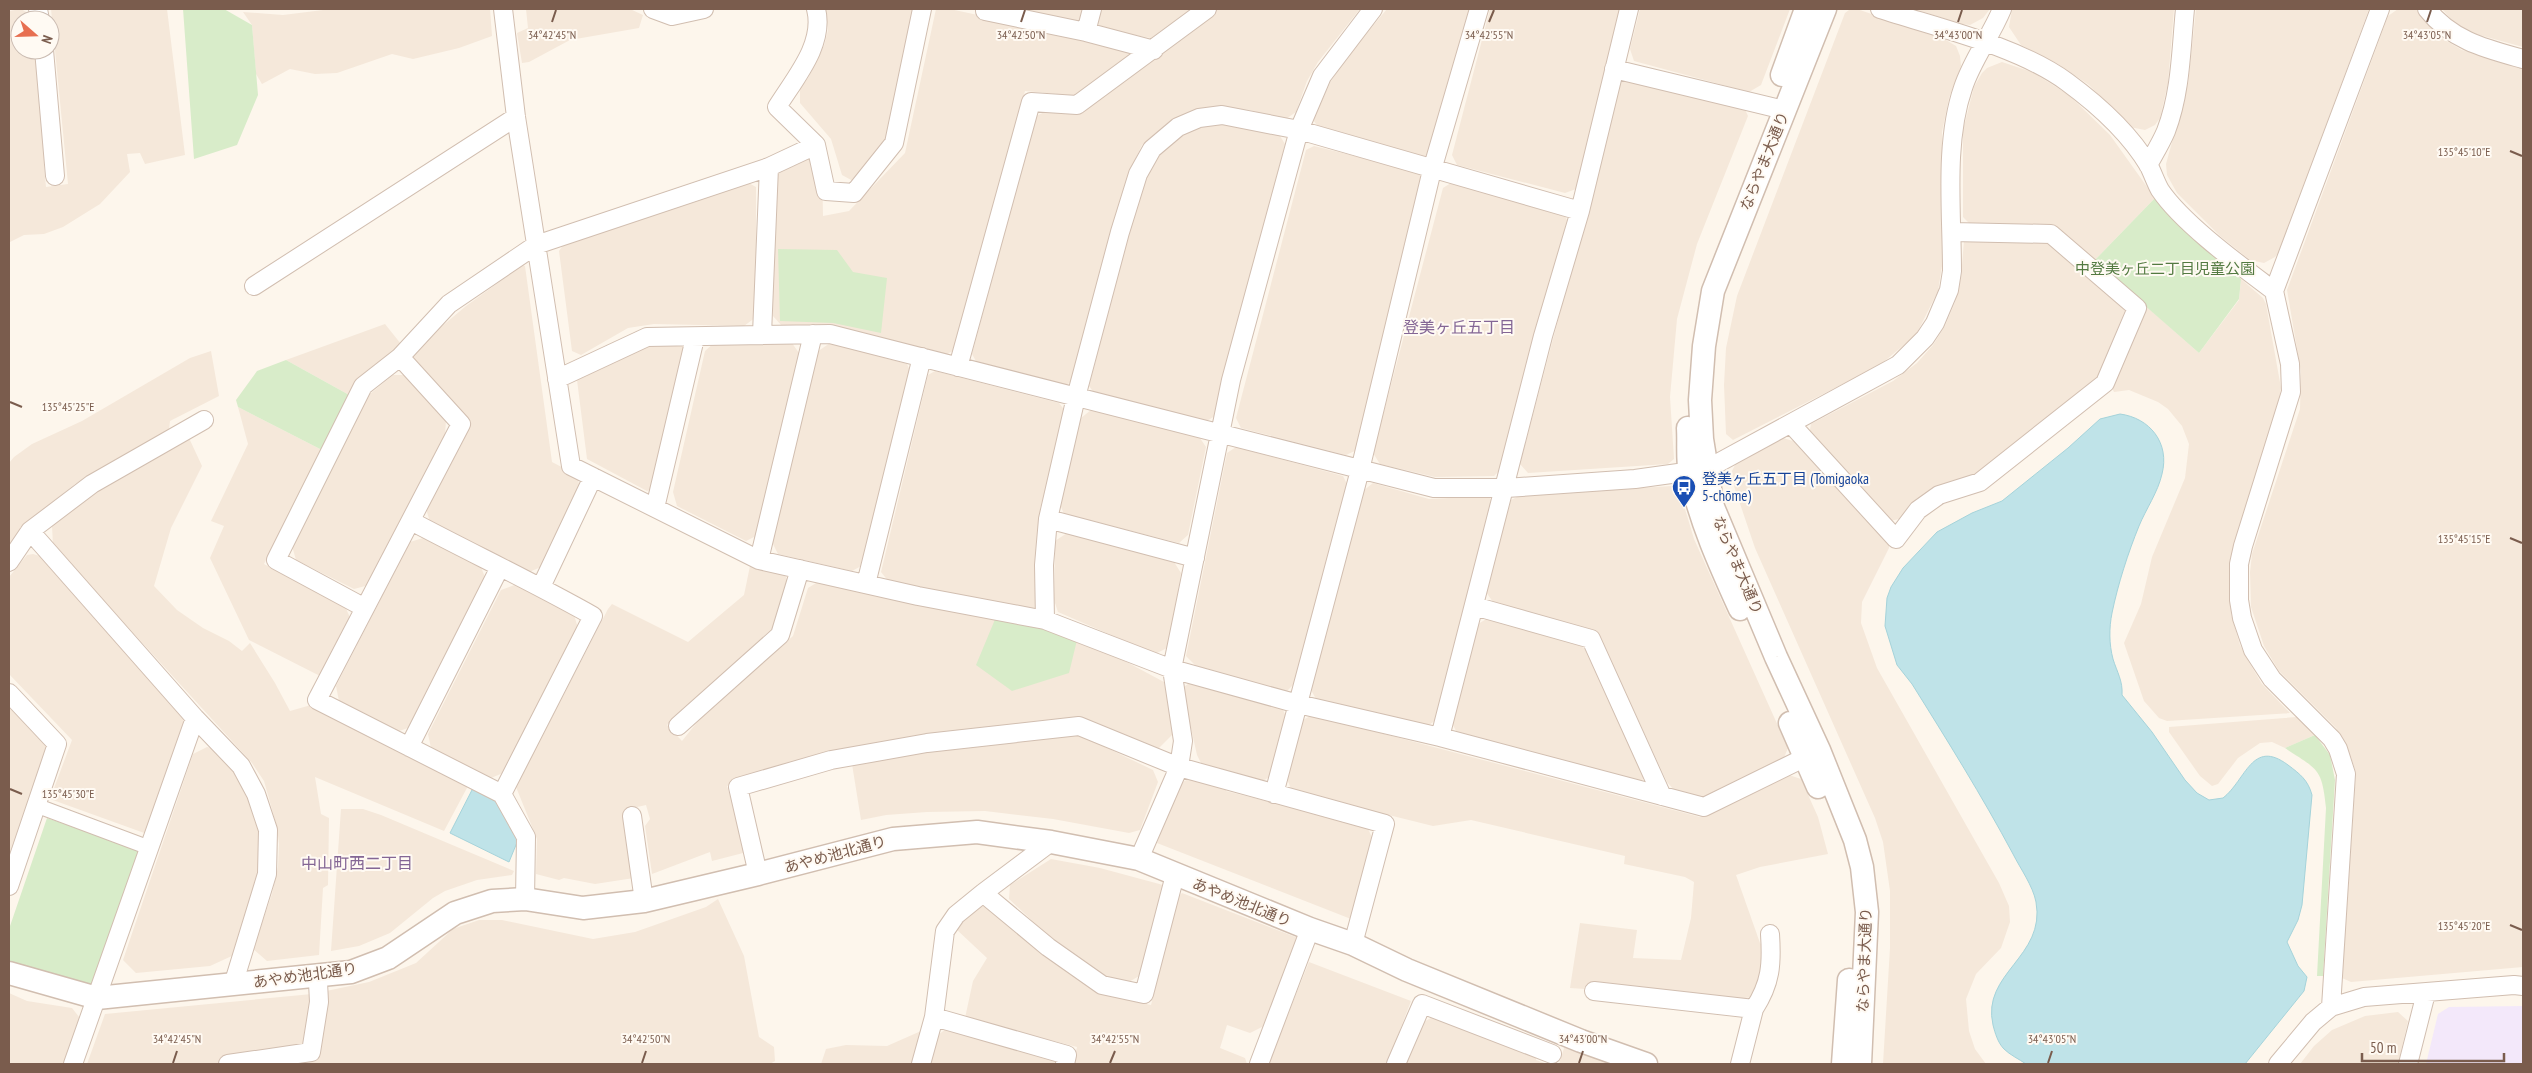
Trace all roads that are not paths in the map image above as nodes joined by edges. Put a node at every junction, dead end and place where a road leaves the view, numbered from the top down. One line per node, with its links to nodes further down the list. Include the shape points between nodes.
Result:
1 (503, 9): 26 (street)
2 (652, 9): 3 (street, via 672,16)
3 (704, 9)
4 (816, 9): 28 (street, via 817,38 777,107)
5 (922, 9): 28 (street, via 894,143 854,193 826,191)
6 (1092, 9): 19 (street)
7 (1208, 9): 21 (street)
8 (1373, 9): 27 (street, via 1322,76)
9 (1478, 9): 31 (street)
10 (1629, 9): 24 (street)
11 (1806, 9): 25 (street)
12 (1825, 9): 25 (street, ならやま大通り)
13 (1880, 9): 20 (street)
14 (2002, 9): 20 (street)
15 (2186, 9): 29 (street, via 2172,108 2166,130)
16 (2380, 9): 37 (street)
17 (2428, 9): 22 (street, via 2445,27 2472,44)
18 (985, 11): 19 (street)
19 (1086, 32): 21 (street)
20 (1986, 43): 29 (street, via 2043,66 2066,81 2106,115); 34 (street, via 1963,86 1954,121)
21 (1154, 50): 43 (street, via 1077,105 1031,102)
22 (2523, 59)
23 (45, 60): 32 (street)
24 (1614, 69): 25 (street); 33 (street)
25 (1777, 108): 50 (street, ならやま大通り, via 1713,291 1704,346)
26 (516, 117): 35 (street); 36 (street)
27 (1299, 130): 31 (street); 45 (street, via 1222,115 1199,118 1178,127 1152,149 1138,174); 48 (street, via 1231,380)
28 (816, 145): 30 (street)
29 (2148, 166): 37 (street, via 2160,190 2187,219)
30 (769, 167): 35 (street); 38 (street)
31 (1432, 170): 33 (street); 49 (street)
32 (55, 176)
33 (1580, 211): 52 (street, via 1543,336)
34 (1952, 232): 47 (street, via 1949,290 1925,338 1898,365); 47 (street, via 2051,234 2137,308 2105,383 1980,482 1940,495 1918,510 1896,539)
35 (536, 244): 41 (street, via 449,304); 44 (street)
36 (254, 286)
37 (2274, 291): 100 (street, via 2290,364 2291,392 2243,546 2239,564 2239,600 2247,634 2262,665 2332,739 2343,762 2346,783)
38 (762, 334): 39 (street); 40 (street)
39 (814, 334): 42 (street, via 830,334); 58 (street)
40 (696, 338): 44 (street, via 647,337); 53 (street)
41 (400, 357): 55 (street, via 460,424); 65 (street, via 363,386 276,560)
42 (922, 357): 43 (street); 62 (street)
43 (958, 367): 45 (street)
44 (557, 379): 51 (street, via 571,466)
45 (1076, 397): 48 (street); 54 (street)
46 (204, 420): 56 (street, via 92,484)
47 (1791, 424): 50 (street)
48 (1220, 435): 49 (street); 57 (street)
49 (1360, 470): 52 (street, via 1434,488); 69 (street)
50 (1698, 470): 52 (street, via 1635,479); 74 (street, ならやま大通り, via 1776,657)
51 (593, 477): 53 (street); 63 (street)
52 (1506, 488): 64 (street)
53 (654, 508): 58 (street)
54 (1048, 519): 57 (street); 66 (street, via 1044,565)
55 (411, 521): 60 (street); 65 (street)
56 (30, 531): 59 (street); 70 (street)
57 (1195, 558): 67 (street)
58 (759, 560): 61 (street)
59 (9, 562)
60 (499, 568): 63 (street); 73 (street)
61 (800, 569): 62 (street); 71 (street, via 780,635)
62 (866, 584): 66 (street)
63 (541, 587): 76 (street, via 593,616)
64 (1474, 606): 72 (street); 78 (street, via 1591,639)
65 (365, 608): 73 (street, via 317,700)
66 (1045, 620): 67 (street)
67 (1172, 669): 69 (street); 75 (street, via 1184,741)
68 (9, 693): 79 (street, via 58,744)
69 (1298, 704): 72 (street); 77 (street)
70 (195, 718): 82 (street); 95 (street, via 240,766 256,794 268,830 267,874)
71 (678, 726)
72 (1440, 737): 78 (street)
73 (409, 747): 76 (street)
74 (1812, 754): 78 (street, via 1704,807); 112 (street, via 1848,863 1853,908); 113 (street, ならやま大通り, via 1855,840 1862,866 1867,912)
75 (1179, 767): 77 (street); 83 (street); 84 (street, via 1079,726 927,743 831,760 738,787)
76 (502, 794): 88 (street, via 526,837)
77 (1274, 794): 92 (street, via 1385,824)
78 (1662, 796)
79 (36, 805): 82 (street); 86 (street)
80 (632, 816): 89 (street)
81 (1052, 842): 83 (street, あやめ池北通り); 84 (street, あやめ池北通り, via 977,832 893,839); 87 (street)
82 (150, 848): 99 (street)
83 (1139, 859): 85 (street, あやめ池北通り)
84 (758, 874): 89 (street, あやめ池北通り)
85 (1175, 875): 87 (street, via 1144,994 1102,985 1048,947); 90 (street, あやめ池北通り)
86 (9, 886)
87 (983, 893): 102 (street, via 956,915 945,931)
88 (525, 899): 89 (street, あやめ池北通り, via 583,908); 95 (street, あやめ池北通り, via 492,901 455,913 388,958 351,972)
89 (644, 901)
90 (1310, 929): 92 (street, あやめ池北通り); 108 (street)
91 (1770, 934): 101 (street, via 1772,965 1763,996)
92 (1353, 944): 110 (street, あやめ池北通り, via 1407,970)
93 (9, 973): 99 (street, あやめ池北通り)
94 (318, 982): 105 (street, via 319,1002 311,1052)
95 (233, 985): 99 (street, あやめ池北通り)
96 (2523, 986): 98 (street)
97 (1594, 991): 101 (street)
98 (2426, 993): 100 (street, via 2364,997); 115 (street)
99 (97, 998): 104 (street)
100 (2331, 1007): 114 (street, via 2313,1022)
101 (1754, 1009): 111 (street)
102 (934, 1017): 106 (street); 107 (street, via 1067,1055)
103 (1552, 1054): 109 (street, via 1422,1004)
104 (73, 1064)
105 (228, 1064)
106 (921, 1064)
107 (1065, 1064)
108 (1259, 1064)
109 (1396, 1064)
110 (1646, 1064)
111 (1740, 1064)
112 (1843, 1064)
113 (1860, 1064)
114 (2278, 1064)
115 (2408, 1064)

